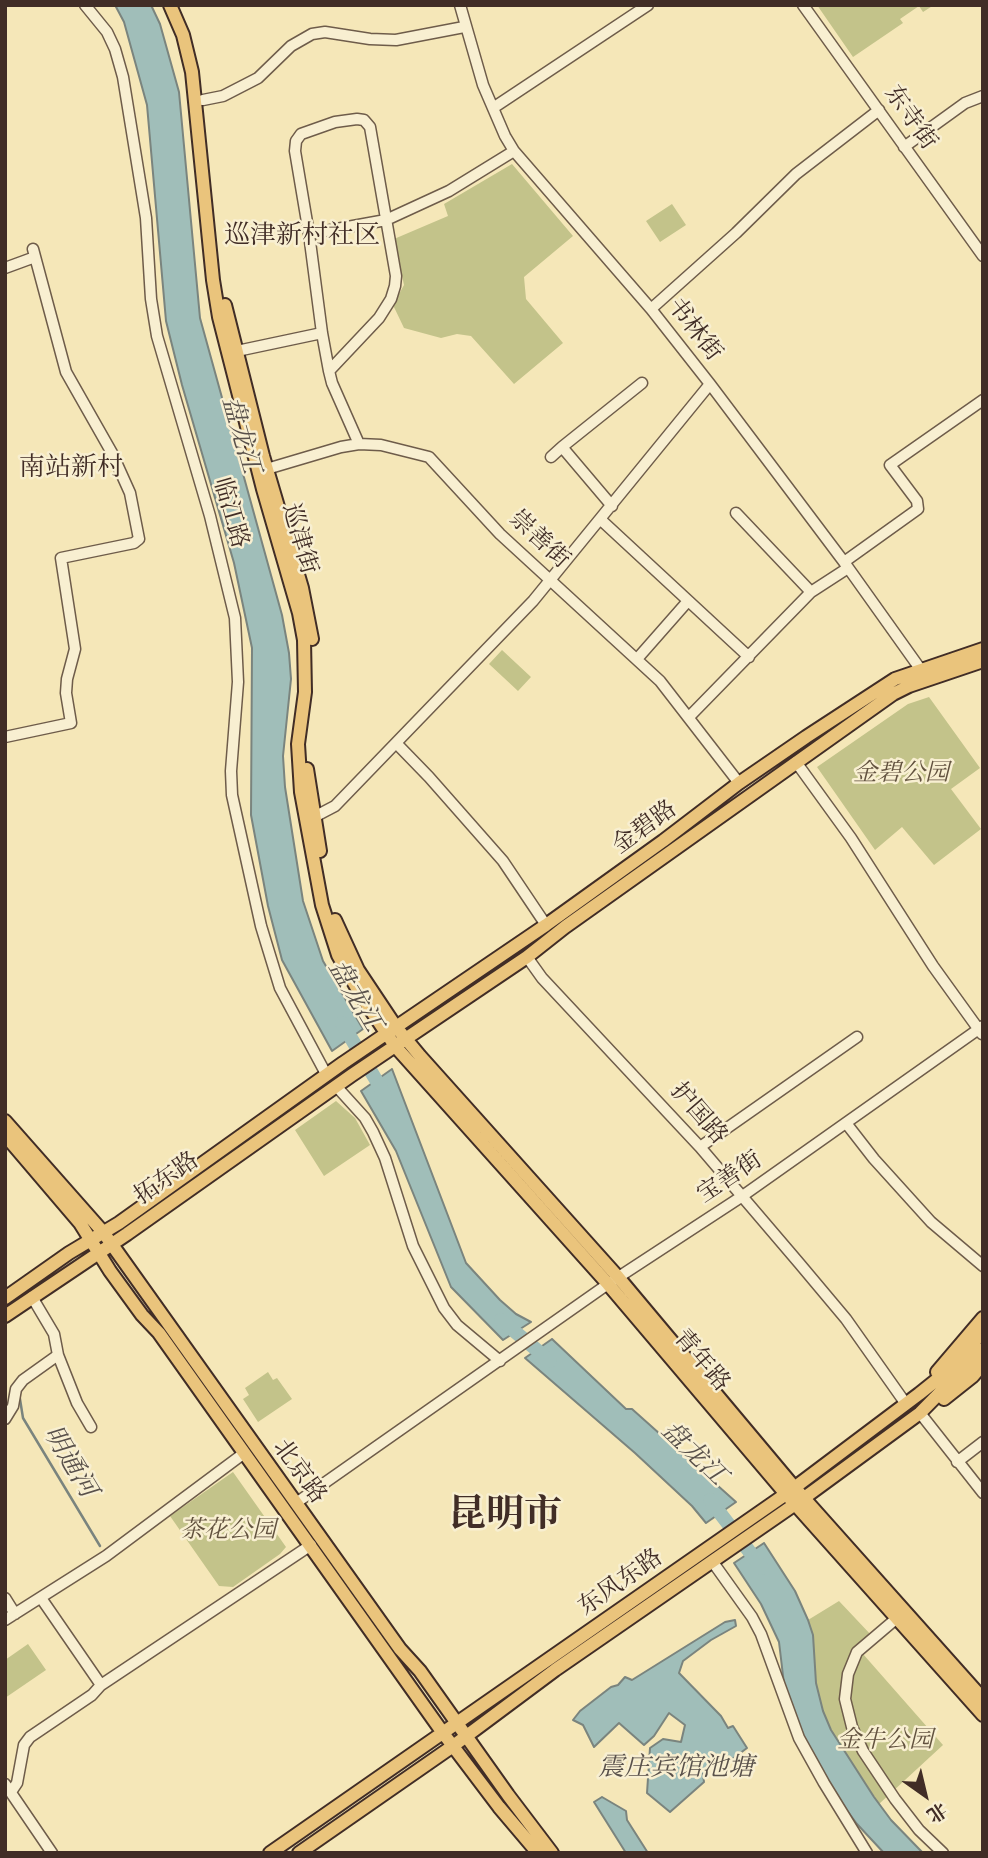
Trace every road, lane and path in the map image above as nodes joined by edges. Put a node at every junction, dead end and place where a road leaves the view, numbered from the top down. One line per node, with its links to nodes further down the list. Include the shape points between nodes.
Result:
1 (86, 5): 53 (street, 临江路, via 115,48 146,218 156,336 235,618 239,682 232,795 261,926 293,1016)
2 (170, 5): 28 (main road, 巡津街, via 192,72 219,317)
3 (178, 5): 9 (main road, 巡津街, via 192,40)
4 (460, 5): 7 (street, 书林街)
5 (648, 5): 10 (street)
6 (803, 5): 11 (street, 东寺街)
7 (464, 27): 9 (street, via 396,40 312,34 291,46 246,86); 10 (street, 书林街)
8 (983, 96): 12 (street, via 965,103)
9 (203, 100): 20 (main road, 巡津街, via 222,288)
10 (492, 108): 13 (street, 书林街)
11 (879, 110): 12 (street, 东寺街); 18 (street, via 796,174)
12 (904, 147): 16 (street, 东寺街)
13 (514, 151): 14 (street, via 449,191); 18 (street, 书林街)
14 (386, 220): 15 (street); 15 (street, via 370,127 365,120 335,122 301,134 296,141); 21 (street, via 396,275 391,299)
15 (309, 234): 19 (street)
16 (983, 256)
17 (5, 268): 41 (street, via 34,253 66,372 112,453 130,494 139,538 134,543 61,558 75,649 66,679 71,723)
18 (651, 309): 23 (street, 书林街)
19 (322, 333): 20 (street); 21 (street)
20 (237, 351): 28 (main road, 巡津街)
21 (330, 371): 25 (street)
22 (642, 383): 26 (street)
23 (710, 384): 29 (street); 32 (street, 书林街)
24 (983, 400): 32 (street, via 890,465 918,501 918,509)
25 (359, 444): 28 (street, 崇善街); 33 (street, 崇善街, via 429,457 500,534)
26 (562, 447): 27 (street); 29 (street)
27 (551, 457)
28 (263, 470): 45 (main road, 巡津街, via 302,589 312,642 313,691 306,752); 49 (main road, 巡津街, via 304,640 305,692 298,763 322,905 346,973)
29 (612, 506): 31 (street)
30 (736, 513): 34 (street)
31 (600, 519): 33 (street); 35 (street)
32 (846, 565): 34 (street); 39 (street, 书林街)
33 (551, 580): 37 (street, 崇善街); 42 (street)
34 (811, 592): 36 (street)
35 (688, 601): 36 (street); 37 (street)
36 (749, 657): 40 (street)
37 (637, 659): 40 (street, 崇善街)
38 (982, 660): 39 (main road, 金碧路); 43 (main road, 金碧路, via 893,694)
39 (921, 670): 44 (main road, 金碧路, via 895,679)
40 (689, 717): 44 (street, 崇善街)
41 (5, 737)
42 (396, 743): 45 (street, via 335,806); 46 (street, via 503,861)
43 (796, 762): 47 (main road, 金碧路); 48 (street)
44 (739, 783): 46 (main road, 金碧路)
45 (314, 817): 49 (main road, 巡津街, via 338,930)
46 (546, 925): 49 (main road, 金碧路)
47 (527, 957): 51 (main road, 金碧路); 59 (street, 护国路)
48 (981, 1030): 57 (street, 宝善街)
49 (387, 1033): 51 (main road, 青年路); 52 (main road, 金碧路)
50 (857, 1037): 59 (street)
51 (400, 1042): 54 (main road, 金碧路); 66 (main road, 青年路)
52 (343, 1063): 53 (main road, 拓东路)
53 (327, 1074): 61 (main road, 拓东路)
54 (352, 1075): 55 (main road, 拓东路)
55 (336, 1086): 63 (main road, 拓东路); 74 (street, via 373,1132 413,1246 444,1308)
56 (5, 1121): 61 (main road, 北京路)
57 (846, 1123): 60 (street, 宝善街); 65 (street, via 931,1222)
58 (5, 1135): 62 (main road, 北京路, via 62,1199)
59 (700, 1147): 60 (street, 护国路)
60 (741, 1197): 66 (street, 宝善街); 77 (street, 护国路, via 846,1319)
61 (103, 1232): 62 (main road, 拓东路); 63 (main road, 北京路)
62 (90, 1240): 64 (main road, 北京路); 68 (main road, 拓东路)
63 (111, 1243): 64 (main road, 拓东路); 86 (main road, 北京路)
64 (98, 1252): 67 (main road, 拓东路); 82 (main road, 北京路)
65 (983, 1266)
66 (613, 1281): 74 (street, 宝善街); 85 (main road, 青年路)
67 (32, 1297): 69 (main road, 拓东路); 73 (street, via 54,1334)
68 (5, 1298)
69 (5, 1315)
70 (983, 1318): 76 (main road)
71 (983, 1331): 76 (main road, 东风东路, via 954,1366)
72 (983, 1349): 78 (main road, 东风东路)
73 (58, 1355): 79 (street, via 23,1380); 80 (street)
74 (500, 1362): 86 (street, 宝善街)
75 (983, 1364): 78 (main road, via 948,1397)
76 (919, 1394): 77 (main road, 东风东路)
77 (906, 1404): 85 (main road, 东风东路)
78 (920, 1413): 83 (street); 85 (main road, 东风东路)
79 (5, 1419)
80 (91, 1427)
81 (983, 1442): 83 (street)
82 (243, 1454): 87 (main road, 北京路); 90 (street, via 156,1521)
83 (957, 1462): 84 (street)
84 (983, 1493)
85 (795, 1496): 88 (main road, 东风东路); 92 (main road, 青年路); 94 (main road, 青年路)
86 (296, 1503): 96 (main road, 北京路)
87 (311, 1545): 93 (street); 97 (main road, 北京路)
88 (716, 1553): 96 (main road, 东风东路); 98 (main road, 东风东路); 106 (street, via 761,1634 799,1738)
89 (5, 1598): 91 (street)
90 (41, 1598): 91 (street); 93 (street)
91 (10, 1617)
92 (897, 1619): 95 (main road, 青年路); 107 (street, via 858,1652 845,1699 852,1727 869,1760 919,1830)
93 (101, 1685): 100 (street, via 26,1741 17,1783)
94 (981, 1692)
95 (983, 1716)
96 (456, 1723): 97 (main road, 东风东路); 98 (main road, 北京路)
97 (443, 1733): 99 (main road, 北京路); 102 (main road, 东风东路)
98 (466, 1736): 99 (main road, 东风东路); 105 (main road, 北京路)
99 (453, 1746): 103 (main road, 东风东路); 104 (main road, 北京路)
100 (8, 1788): 101 (street)
101 (52, 1853)
102 (270, 1853)
103 (299, 1853)
104 (538, 1853)
105 (552, 1853)
106 (867, 1853)
107 (943, 1853)

